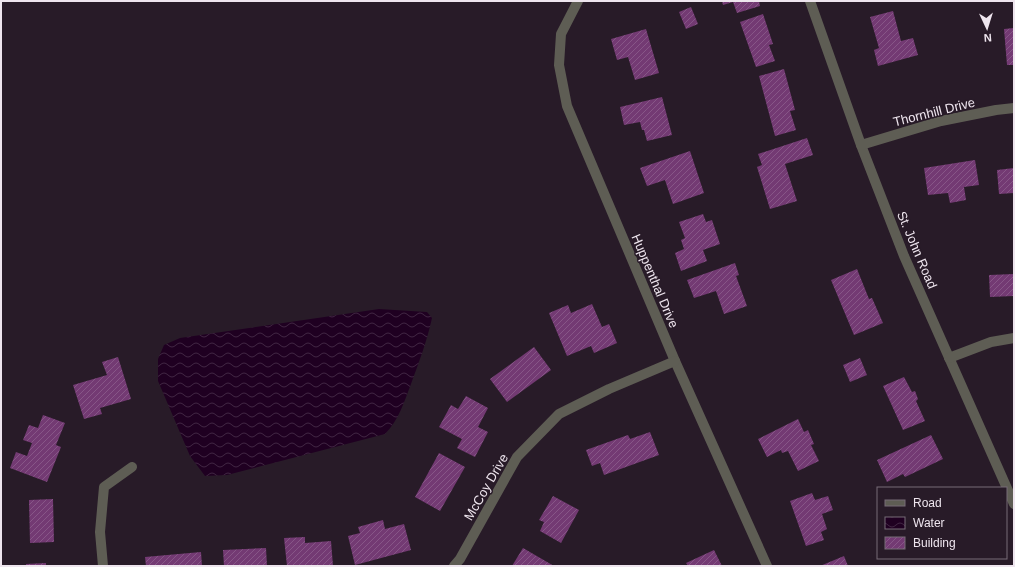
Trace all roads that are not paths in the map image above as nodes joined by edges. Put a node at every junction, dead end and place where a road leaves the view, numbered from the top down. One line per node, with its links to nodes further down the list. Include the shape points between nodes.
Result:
1 (578, 1): 7 (street, Huppenthal Drive, via 561,34 559,65 567,106)
2 (810, 1): 4 (street, St. John Road)
3 (1014, 108): 4 (street, Thornhill Drive, via 941,121)
4 (861, 145): 6 (street, St. John Road, via 904,256)
5 (1014, 338): 6 (street, via 991,342)
6 (949, 358): 9 (street, St. John Road)
7 (675, 361): 13 (street, McCoy Drive, via 559,414 518,457); 14 (street, Huppenthal Drive)
8 (132, 467): 12 (street, via 104,487 100,532)
9 (1006, 487)
10 (1007, 488): 11 (street, St. John Road)
11 (1014, 504)
12 (103, 566)
13 (454, 566)
14 (767, 566)

